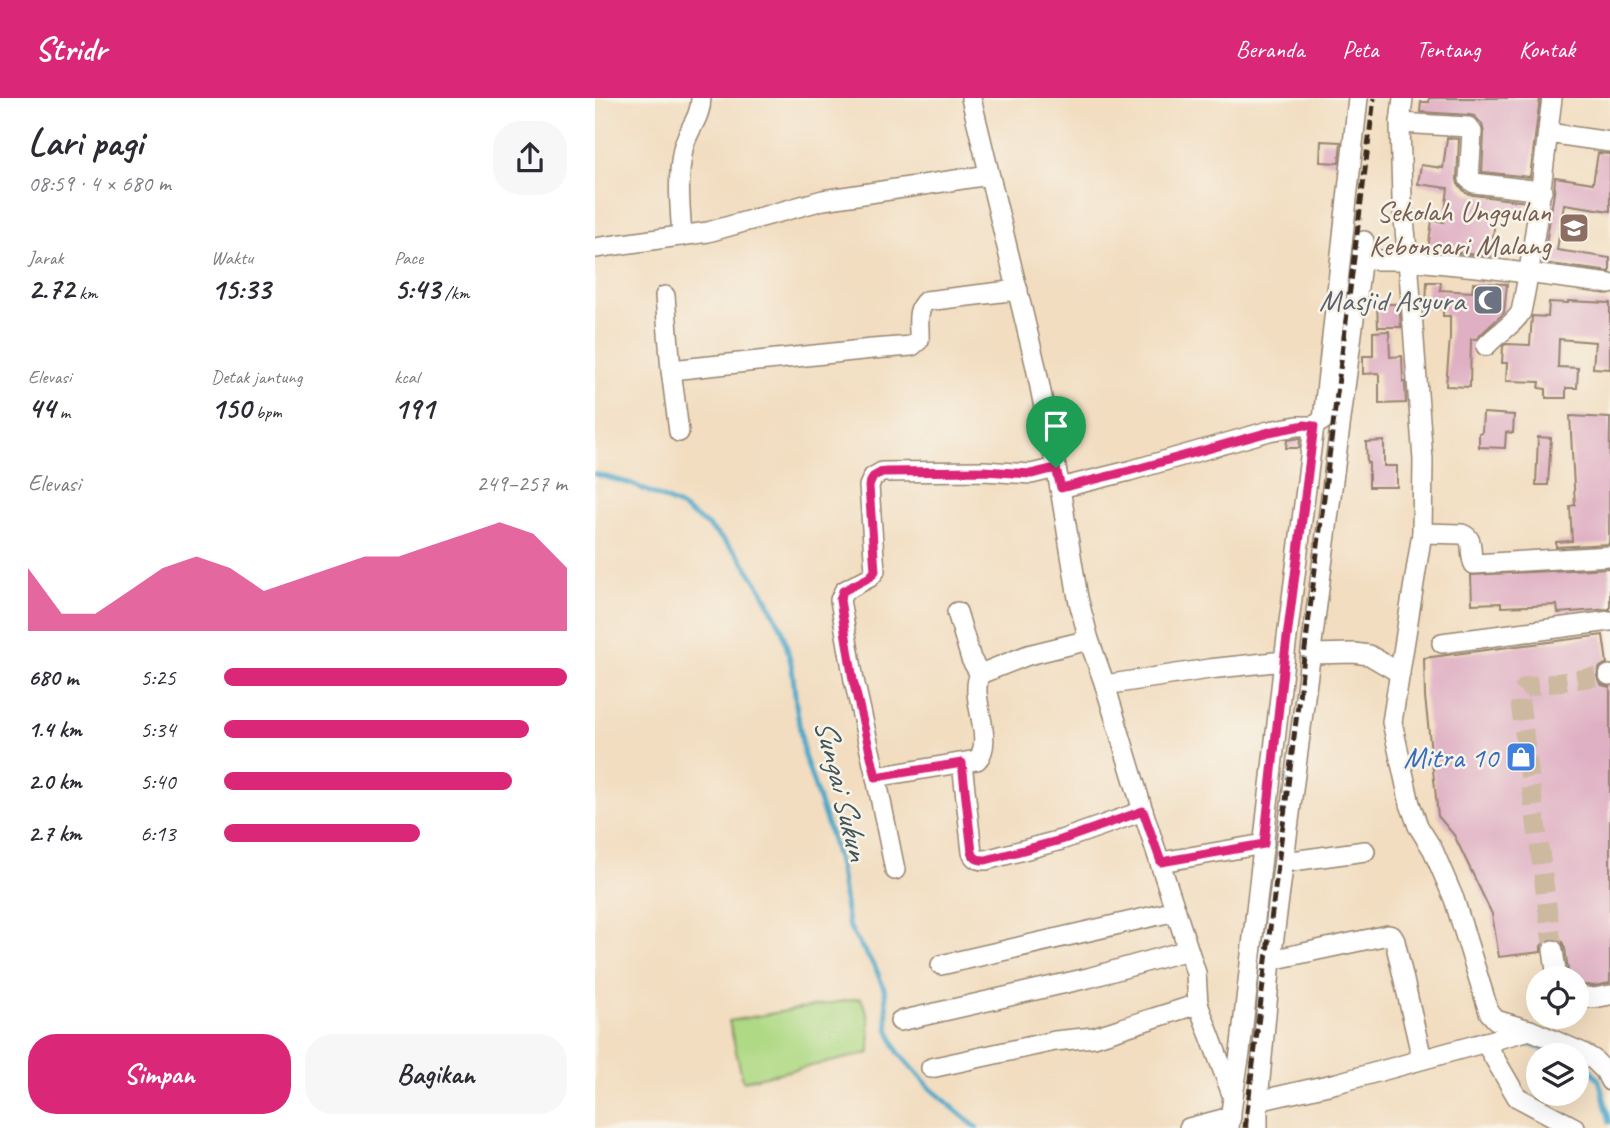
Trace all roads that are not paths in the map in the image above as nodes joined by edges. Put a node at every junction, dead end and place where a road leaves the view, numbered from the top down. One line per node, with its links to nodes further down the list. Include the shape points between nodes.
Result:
1 (701, 98): 11 (street, via 700,113 683,149 679,190)
2 (971, 98): 9 (street)
3 (1358, 98): 20 (street, via 1323,420)
4 (1403, 98): 6 (street)
5 (1552, 98): 7 (street)
6 (1400, 123): 10 (street, via 1468,127 1472,132 1470,182); 13 (street)
7 (1548, 133): 8 (street); 10 (street)
8 (1610, 142)
9 (989, 175): 11 (street, via 823,200); 16 (street)
10 (1542, 191): 14 (street)
11 (682, 236): 12 (street)
12 (595, 248)
13 (1403, 261): 14 (street); 24 (street, via 1423,460); 30 (street, via 1363,250)
14 (1529, 274): 15 (street); 18 (street, via 1518,318)
15 (1610, 284)
16 (1018, 290): 19 (street, via 926,301 921,305 919,340 912,346); 22 (street)
17 (665, 296): 19 (street)
18 (1486, 346)
19 (671, 370): 21 (street)
20 (1314, 426): 23 (street, via 1269,432); 31 (street)
21 (679, 432)
22 (1056, 468): 23 (street); 36 (street, via 1031,474 882,472 873,477 869,486 875,571 843,591 840,600)
23 (1061, 488): 28 (street)
24 (1422, 533): 25 (street, via 1467,536 1473,564); 32 (street)
25 (1610, 556)
26 (957, 612): 33 (street)
27 (1610, 621): 29 (street)
28 (1089, 640): 33 (street, via 1028,655); 34 (street)
29 (1443, 643)
30 (1312, 654): 32 (street, via 1369,655); 41 (street)
31 (1284, 661): 34 (street); 38 (street)
32 (1396, 671): 53 (street, via 1392,722 1410,804 1454,899 1489,1012)
33 (980, 674): 35 (street, via 983,752 977,760)
34 (1105, 685): 37 (street)
35 (962, 763): 36 (street); 37 (street, via 972,852 980,860 1061,840)
36 (876, 777): 42 (street)
37 (1143, 811): 40 (street)
38 (1264, 844): 40 (street); 58 (street)
39 (1365, 852): 41 (street)
40 (1161, 862): 43 (street)
41 (1285, 862): 46 (street)
42 (895, 870)
43 (1176, 911): 44 (street); 47 (street)
44 (1188, 950): 51 (street, via 1196,973); 52 (street)
45 (1553, 950): 48 (street)
46 (1271, 960): 54 (street, via 1392,936); 57 (street)
47 (941, 965)
48 (1555, 966)
49 (1610, 995): 50 (street)
50 (1589, 997)
51 (1198, 1004): 55 (street, via 1094,1037 1055,1041); 58 (street)
52 (900, 1021)
53 (1505, 1037): 54 (street); 56 (street, via 1581,1052 1605,1071); 61 (street, via 1517,1097)
54 (1422, 1059): 57 (street)
55 (931, 1069)
56 (1610, 1081)
57 (1258, 1101): 60 (street)
58 (1231, 1114): 59 (street)
59 (1189, 1128)
60 (1258, 1128)
61 (1575, 1128)

